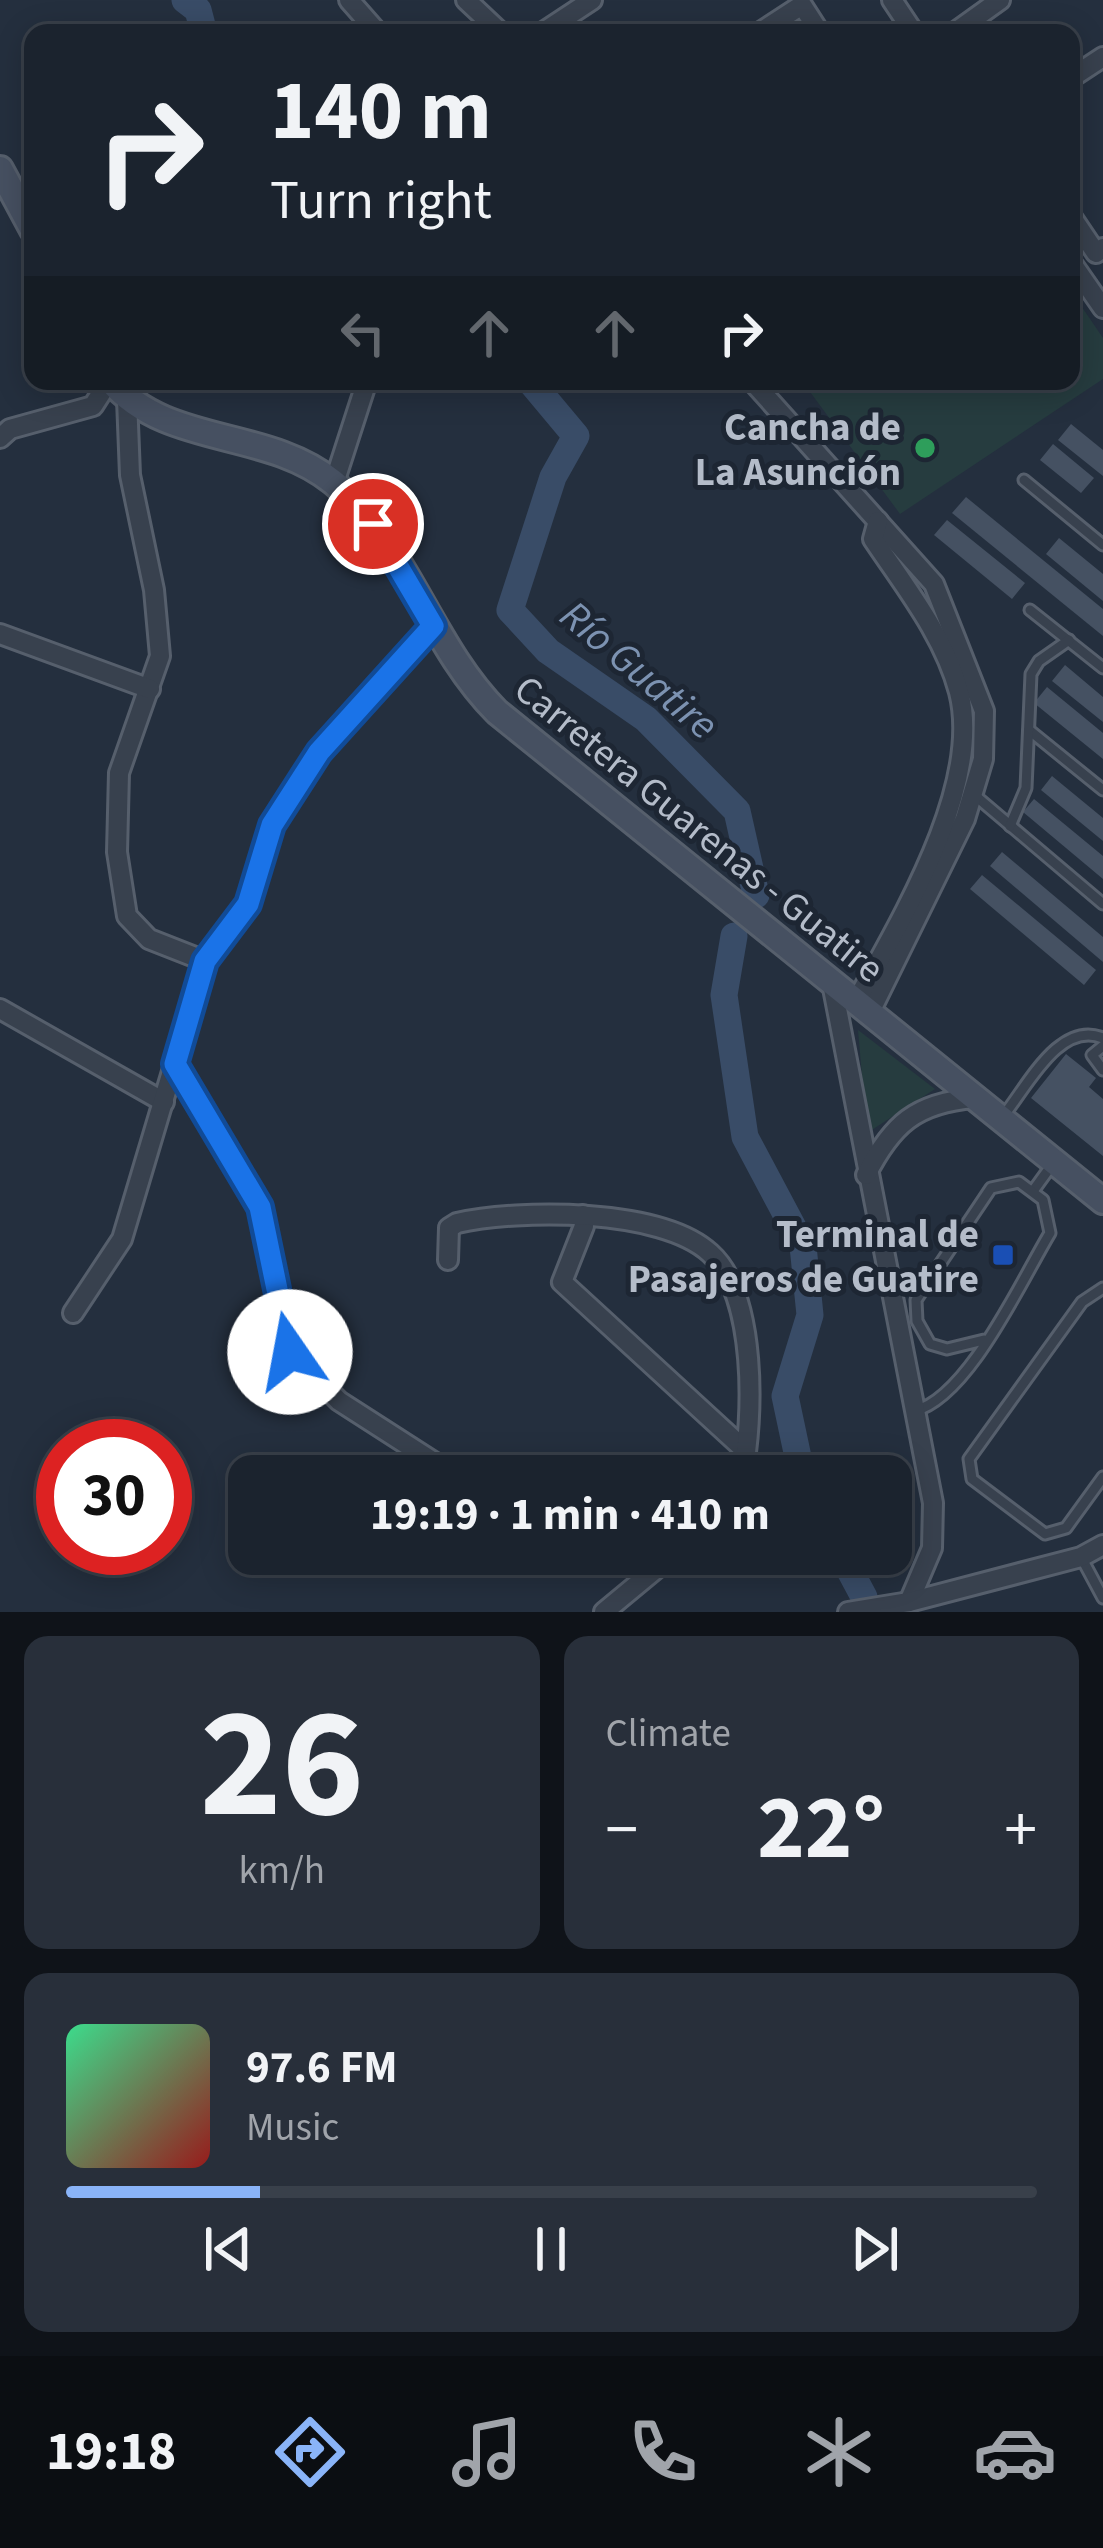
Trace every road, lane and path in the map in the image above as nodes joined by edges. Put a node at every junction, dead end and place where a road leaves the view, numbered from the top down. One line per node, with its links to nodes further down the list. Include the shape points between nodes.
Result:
1 (349, 0): 5 (street)
2 (466, 0): 6 (street)
3 (592, 0): 7 (street)
4 (1000, 0): 10 (street)
5 (370, 24)
6 (491, 24)
7 (556, 24)
8 (773, 24): 9 (street, via 802,5)
9 (814, 24)
10 (967, 24)
11 (0, 170): 12 (main road)
12 (24, 214)
13 (1080, 229): 14 (street, via 1096,253)
14 (1103, 248)
15 (1080, 275): 16 (street)
16 (1103, 308)
17 (112, 390): 22 (street, via 93,406)
18 (116, 390): 32 (street, via 154,590 160,656)
19 (121, 390): 24 (main road, Carretera Guarenas - Guatire, via 183,426 297,458)
20 (364, 390): 24 (street)
21 (760, 390): 25 (street)
22 (0, 438)
23 (1024, 480): 26 (lane)
24 (334, 483): 28 (main road, Carretera Guarenas - Guatire, via 373,524)
25 (878, 521): 35 (street, via 934,584 984,711); 40 (street, via 873,539 935,632 951,672 964,741 934,843)
26 (1103, 544)
27 (1030, 610): 30 (lane)
28 (433, 626): 38 (street, via 319,752 272,825 248,904); 39 (main road, Carretera Guarenas - Guatire, via 497,712)
29 (0, 634): 32 (street)
30 (1069, 640): 31 (lane); 33 (lane, via 1031,674)
31 (1103, 668)
32 (150, 689): 38 (street, via 118,773 127,916 149,939)
33 (1028, 730): 34 (lane); 36 (lane, via 1026,788)
34 (1103, 790)
35 (972, 794): 36 (lane); 40 (street)
36 (1010, 826): 37 (lane)
37 (1103, 904)
38 (205, 961): 43 (street)
39 (824, 976): 40 (main road, Carretera Guarenas - Guatire); 49 (street)
40 (864, 1007): 45 (main road, Carretera Guarenas - Guatire)
41 (0, 1009): 46 (street)
42 (1103, 1042): 44 (lane, via 1092,1055); 47 (lane, via 1087,1032 1067,1038)
43 (175, 1064): 46 (street); 61 (street, via 260,1207 290,1352 339,1401)
44 (1103, 1070)
45 (974, 1098): 47 (main road, Carretera Guarenas - Guatire); 49 (street, via 913,1112 884,1139)
46 (164, 1102): 55 (street, via 122,1239)
47 (1001, 1119): 48 (main road, Carretera Guarenas - Guatire)
48 (1054, 1162): 50 (lane); 51 (main road, Carretera Guarenas - Guatire)
49 (866, 1175): 57 (street)
50 (1033, 1191): 56 (lane, via 1012,1181 992,1188 923,1284 916,1300); 58 (lane, via 1050,1213 1050,1233)
51 (1103, 1201)
52 (583, 1215): 53 (street, via 531,1212 458,1223 449,1228); 60 (street, via 562,1282); 60 (street, via 702,1247 726,1271 749,1350)
53 (448, 1260)
54 (1103, 1288): 63 (lane, via 1082,1302 969,1460 972,1479 1045,1534 1066,1528)
55 (73, 1313)
56 (923, 1335): 57 (lane); 58 (lane, via 947,1349)
57 (898, 1337): 59 (street)
58 (984, 1340): 59 (lane, via 945,1396)
59 (914, 1411): 68 (street, via 934,1527)
60 (746, 1450): 62 (street)
61 (423, 1455)
62 (745, 1455)
63 (1103, 1477)
64 (1103, 1545): 65 (street)
65 (1081, 1557): 67 (lane); 68 (street)
66 (649, 1575): 69 (street)
67 (1103, 1598)
68 (909, 1602): 70 (street)
69 (604, 1612)
70 (848, 1612)

